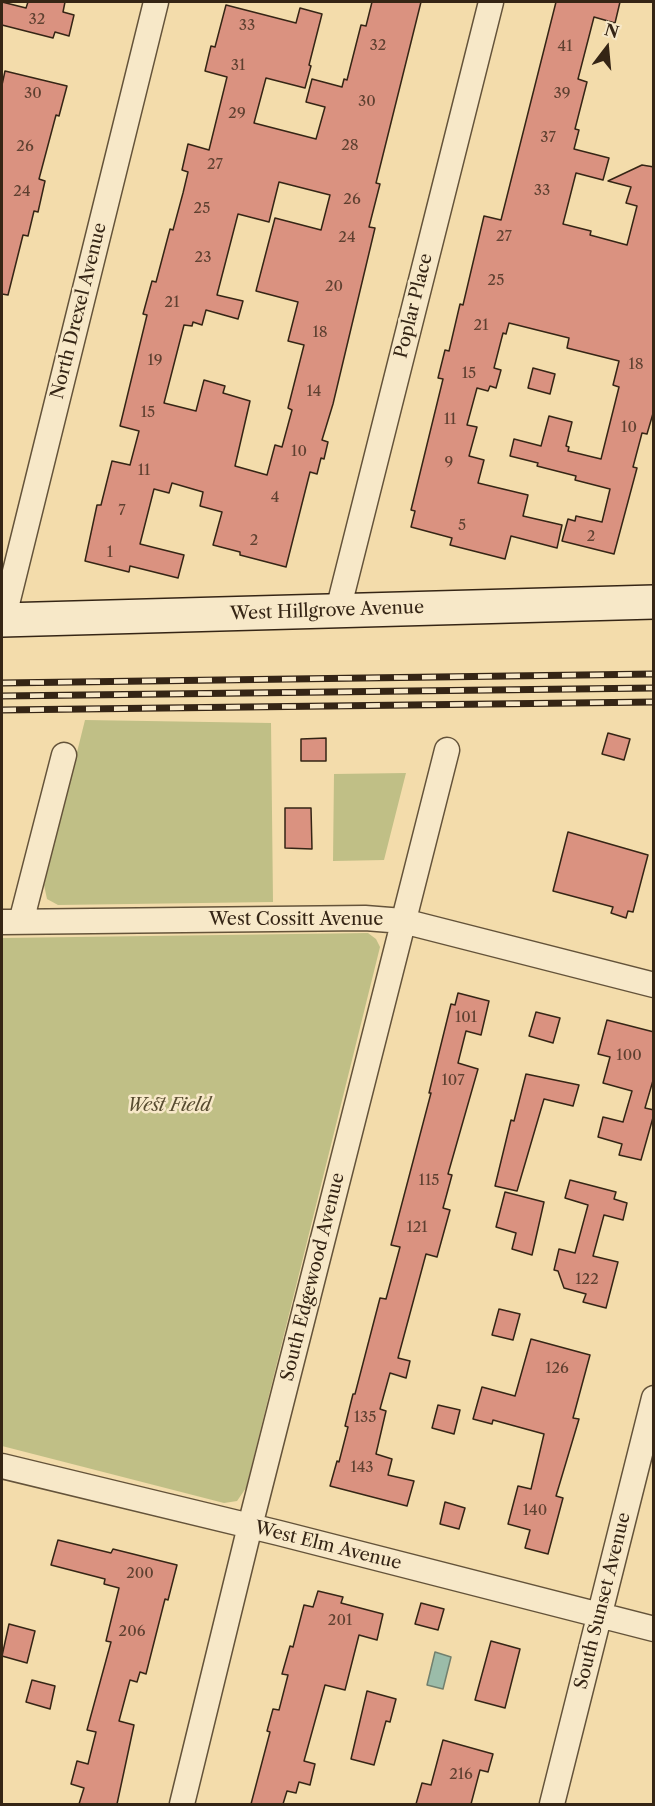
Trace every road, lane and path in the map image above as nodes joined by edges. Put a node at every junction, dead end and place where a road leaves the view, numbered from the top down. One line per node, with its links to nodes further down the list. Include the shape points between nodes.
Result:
1 (156, 2): 5 (street, North Drexel Avenue)
2 (490, 2): 4 (street, Poplar Place)
3 (654, 602): 4 (street, West Hillgrove Avenue)
4 (338, 610): 5 (street, West Hillgrove Avenue)
5 (2, 620)
6 (447, 750): 8 (street, South Edgewood Avenue)
7 (64, 755): 9 (street)
8 (403, 921): 9 (street, West Cossitt Avenue, via 365,918); 10 (street, West Cossitt Avenue); 13 (street, South Edgewood Avenue)
9 (11, 922)
10 (654, 985)
11 (654, 1398): 14 (street, South Sunset Avenue)
12 (2, 1466): 13 (street, West Elm Avenue)
13 (250, 1526): 14 (street, West Elm Avenue); 16 (street, South Edgewood Avenue)
14 (600, 1615): 15 (street, West Elm Avenue); 17 (street, South Sunset Avenue)
15 (654, 1629)
16 (182, 1804)
17 (552, 1804)

